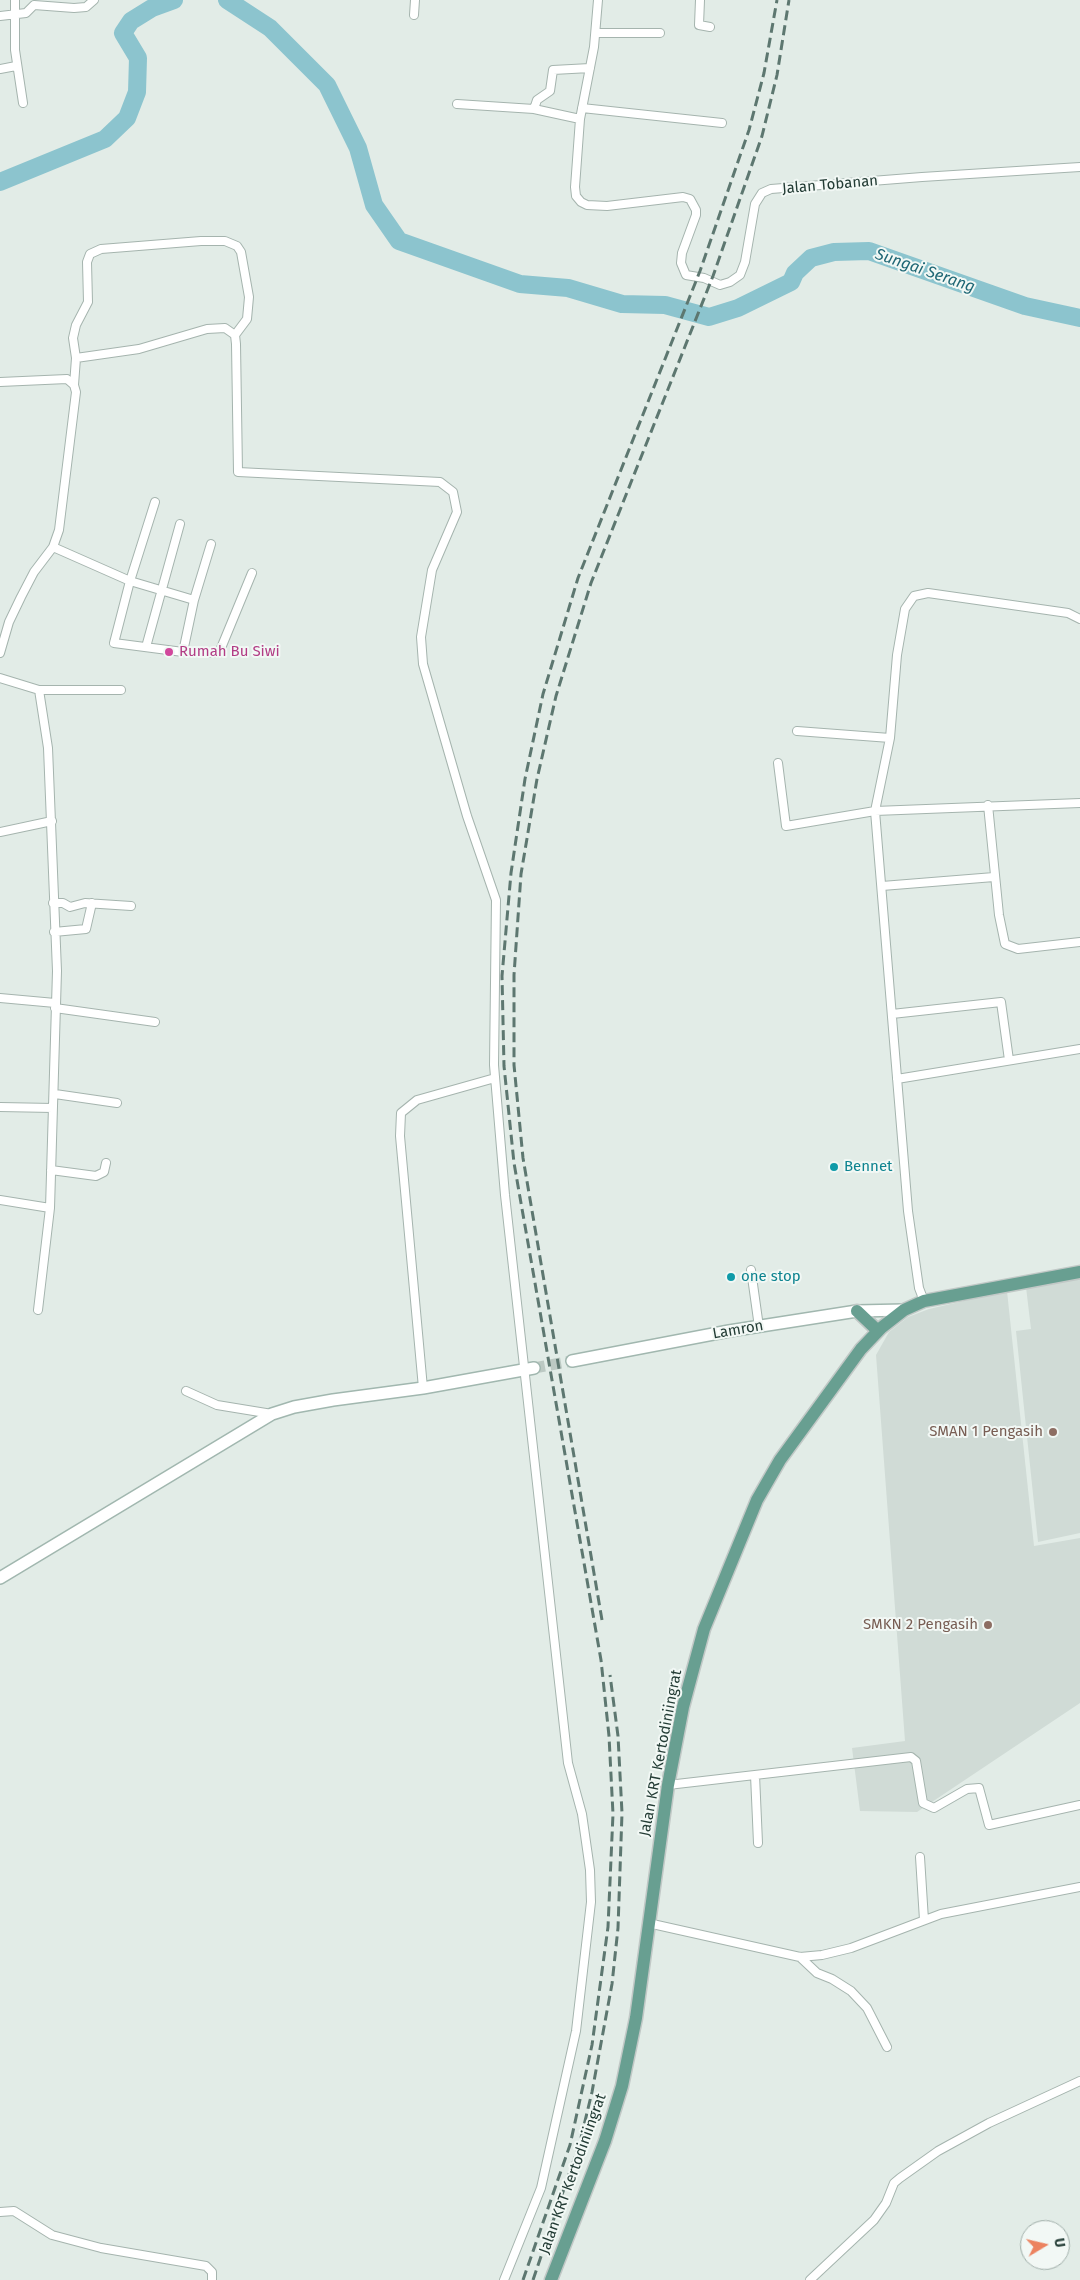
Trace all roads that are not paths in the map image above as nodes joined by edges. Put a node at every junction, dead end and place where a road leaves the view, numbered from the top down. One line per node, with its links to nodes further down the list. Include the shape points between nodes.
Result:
1 (15, 0): 6 (street)
2 (94, 0): 6 (street, via 86,6 74,8 34,5 26,13)
3 (415, 0): 7 (street)
4 (598, 0): 10 (street, Jalan Tobanan)
5 (700, 0): 9 (street, via 699,25)
6 (15, 14): 8 (street); 12 (street)
7 (414, 15)
8 (0, 16)
9 (710, 27)
10 (596, 33): 11 (street); 13 (street, Jalan Tobanan)
11 (660, 33)
12 (16, 66): 14 (street); 15 (street)
13 (590, 68): 17 (street, Jalan Tobanan); 18 (street, via 553,70 550,91 537,100)
14 (0, 69)
15 (23, 103)
16 (457, 104): 18 (street)
17 (582, 108): 19 (street, Jalan Tobanan); 20 (street)
18 (534, 109): 19 (street)
19 (580, 118): 21 (street, Jalan Tobanan, via 575,187 581,202 607,206 683,197 690,199 696,215 682,253 682,270 686,275 720,285 740,275 755,204 762,193 922,176)
20 (722, 123)
21 (1080, 167)
22 (235, 335): 23 (street, via 225,328 207,329 139,349); 23 (street, via 247,319 249,298 243,260 237,246 225,241 102,248 90,254 87,262 88,302 73,338); 62 (street, via 238,472 440,482 453,492 457,512 432,570 421,637 423,664 467,816 496,900)
23 (76, 358): 25 (street)
24 (0, 382): 25 (street, via 67,379)
25 (74, 385): 29 (street, via 76,392 67,478 59,530)
26 (155, 502): 31 (street)
27 (180, 524): 32 (street)
28 (211, 544): 33 (street)
29 (52, 547): 31 (street); 37 (street, via 21,597)
30 (252, 573): 36 (street, via 223,649 214,654)
31 (130, 581): 32 (street); 35 (street, via 114,643)
32 (161, 591): 33 (street); 35 (street)
33 (194, 600): 36 (street)
34 (1080, 619): 42 (street, via 1068,614 928,593 914,596 903,618)
35 (146, 647): 36 (street)
36 (183, 652)
37 (0, 653)
38 (0, 678): 39 (street)
39 (39, 690): 40 (street); 47 (street, via 48,748)
40 (121, 690)
41 (797, 730): 42 (street)
42 (890, 738): 46 (street)
43 (778, 763): 46 (street, via 786,826)
44 (1080, 803): 45 (street)
45 (988, 805): 46 (street); 49 (street)
46 (875, 810): 50 (street)
47 (52, 821): 48 (street); 51 (street)
48 (0, 832)
49 (994, 877): 50 (street); 55 (street, via 1005,944 1018,949)
50 (882, 886): 58 (street)
51 (53, 903): 52 (street, via 72,907); 54 (street)
52 (92, 903): 53 (street); 54 (street, via 86,929)
53 (131, 906)
54 (54, 932): 57 (street)
55 (1080, 942)
56 (0, 998): 57 (street)
57 (55, 1005): 59 (street); 64 (street)
58 (892, 1014): 61 (street, via 1001,1002); 63 (street)
59 (156, 1022)
60 (1080, 1049): 61 (street)
61 (1009, 1060): 63 (street)
62 (495, 1078): 81 (street); 82 (street, via 417,1100 401,1113 400,1136)
63 (897, 1079): 74 (street, via 908,1211 919,1288)
64 (54, 1094): 65 (street); 67 (street)
65 (117, 1103)
66 (0, 1107): 67 (street)
67 (53, 1108): 69 (street)
68 (106, 1163): 69 (street, via 104,1172 96,1176)
69 (51, 1170): 71 (street)
70 (0, 1200): 71 (street)
71 (50, 1208): 75 (street)
72 (751, 1270): 78 (street)
73 (1080, 1272): 74 (main road, Jalan KRT Kertodiniingrat)
74 (924, 1301): 76 (main road, Jalan KRT Kertodiniingrat)
75 (38, 1310)
76 (904, 1310): 77 (street, Lamron); 79 (main road, Jalan KRT Kertodiniingrat)
77 (857, 1311): 78 (street, Lamron); 79 (main road)
78 (759, 1327): 80 (street, Lamron)
79 (878, 1330): 87 (main road, Jalan KRT Kertodiniingrat, via 780,1460 757,1500 704,1629 683,1707)
80 (572, 1361)
81 (528, 1369): 82 (street); 99 (street, via 568,1763 586,1838 591,1902 576,2031 541,2188)
82 (423, 1388): 84 (street, via 333,1400)
83 (186, 1391): 84 (street, via 217,1405)
84 (272, 1414): 85 (street)
85 (0, 1578)
86 (755, 1775): 87 (street); 88 (street, via 912,1757 916,1761 924,1803 934,1808 966,1789 979,1788 989,1826); 89 (street)
87 (668, 1785): 93 (main road, Jalan KRT Kertodiniingrat)
88 (1080, 1805)
89 (758, 1844)
90 (920, 1857): 92 (street)
91 (1080, 1887): 92 (street)
92 (924, 1920): 94 (street, via 838,1952)
93 (648, 1923): 94 (street); 100 (main road, Jalan KRT Kertodiniingrat, via 636,2018 622,2086 605,2142)
94 (800, 1957): 95 (street, via 817,1973 851,1991 867,2008)
95 (887, 2047)
96 (1080, 2081): 101 (street, via 989,2123 938,2151 900,2178 874,2220)
97 (0, 2212): 98 (street, via 14,2211 52,2235 101,2248 206,2266 212,2272)
98 (212, 2280)
99 (504, 2280)
100 (551, 2280)
101 (810, 2280)

